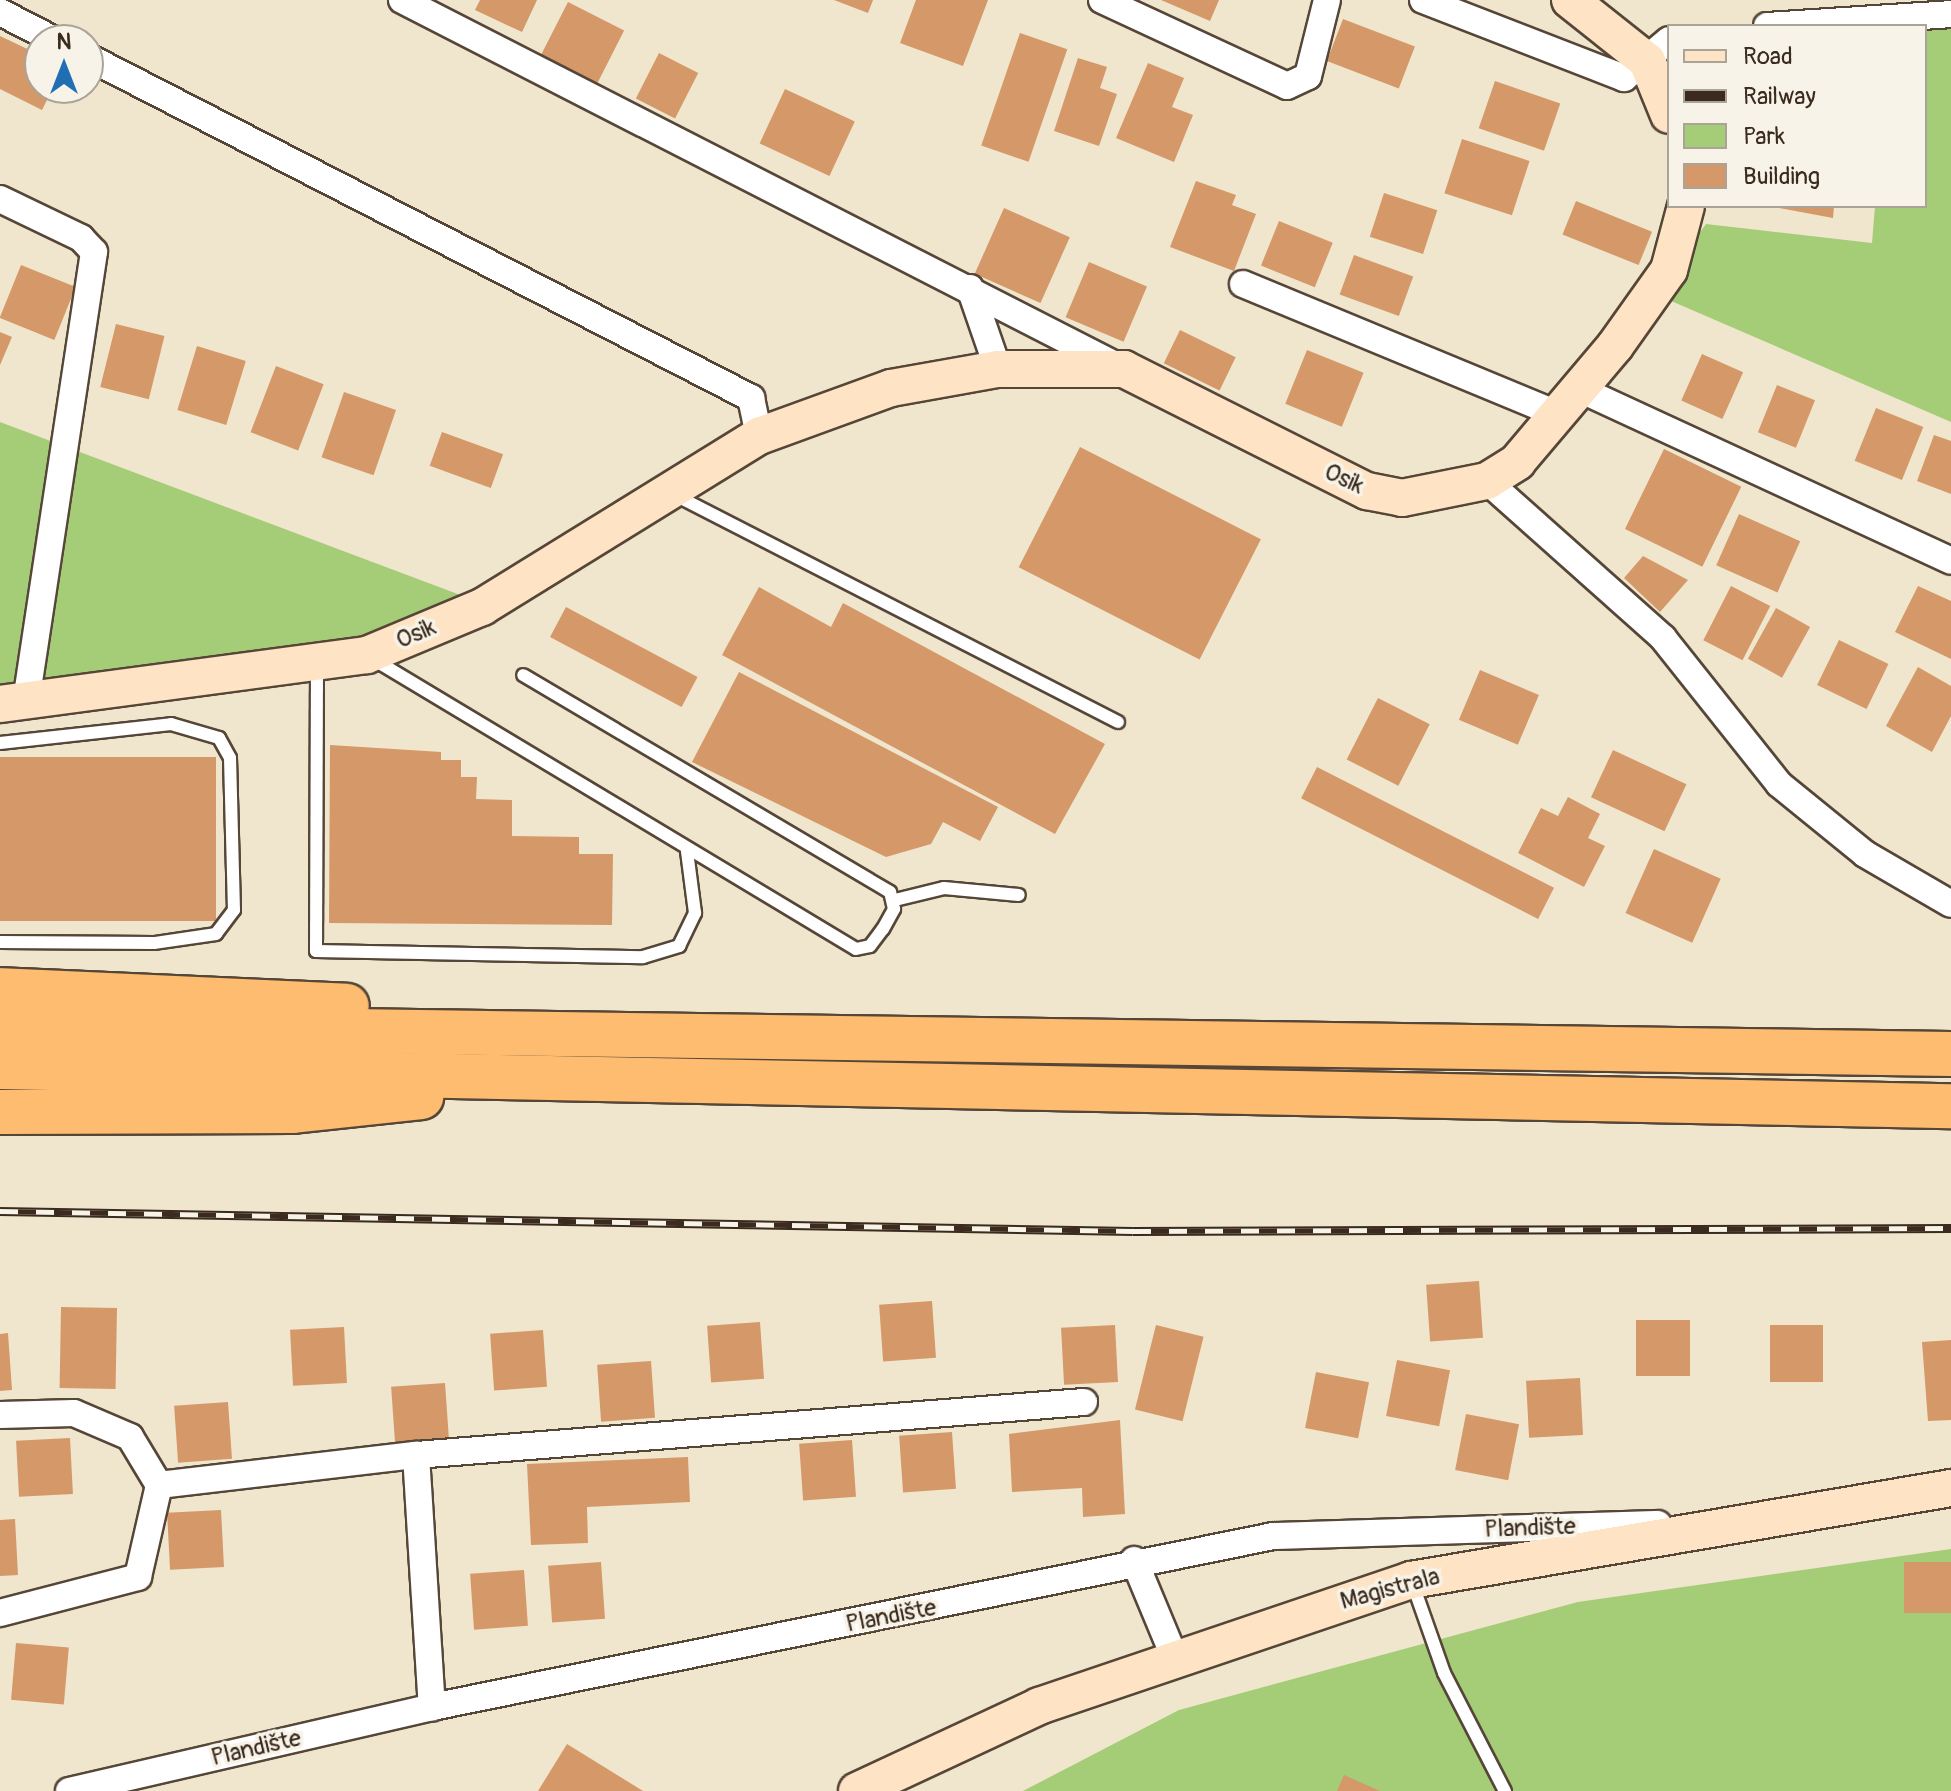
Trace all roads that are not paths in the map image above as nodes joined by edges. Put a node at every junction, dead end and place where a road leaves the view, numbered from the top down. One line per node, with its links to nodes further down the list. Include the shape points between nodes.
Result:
1 (402, 0): 16 (street, Osik)
2 (1102, 0): 3 (street, via 1287,86 1308,76)
3 (1327, 0)
4 (1423, 0): 10 (street, via 1592,70 1624,78)
5 (1570, 0): 10 (main road)
6 (0, 12): 8 (street)
7 (1951, 14): 9 (street)
8 (24, 24)
9 (1798, 24)
10 (1658, 51): 12 (main road)
11 (104, 65): 20 (street, via 751,398)
12 (1667, 103)
13 (0, 199): 27 (street, Osik, via 81,238 94,252)
14 (1685, 208): 19 (main road, Osik, via 1669,270 1615,346)
15 (1243, 284): 19 (street)
16 (970, 288): 17 (street); 18 (street, Osik)
17 (998, 369): 18 (main road, Osik); 20 (main road, Osik, via 891,388)
18 (1124, 369): 21 (main road, Osik, via 1367,491 1413,497)
19 (1565, 400): 21 (main road, Osik, via 1517,462); 23 (street)
20 (759, 436): 22 (main road, Osik)
21 (1487, 481): 33 (street, via 1663,638 1779,784 1865,854)
22 (670, 492): 24 (main road, Osik, via 482,607); 28 (lane)
23 (1951, 561)
24 (367, 655): 25 (main road, Osik); 30 (lane)
25 (317, 663): 27 (main road, Osik); 30 (lane, via 316,951 643,957 679,946 695,913)
26 (523, 675): 32 (lane)
27 (13, 702)
28 (1118, 722)
29 (0, 743): 34 (lane, via 171,724 219,738 230,758 234,910 216,934 154,943)
30 (687, 851): 32 (lane, via 856,949 870,946)
31 (1019, 895): 32 (lane, via 944,888)
32 (895, 900)
33 (1951, 904)
34 (0, 942)
35 (0, 990): 38 (highway, via 326,1003)
36 (0, 1026): 38 (highway)
37 (1951, 1054): 38 (highway)
38 (540, 1057): 39 (highway); 40 (highway); 41 (highway, via 293,1111)
39 (0, 1067)
40 (1951, 1106)
41 (0, 1112)
42 (1084, 1402): 44 (street)
43 (0, 1415): 45 (street, via 74,1413 130,1437)
44 (416, 1455): 45 (street); 52 (street)
45 (159, 1485): 50 (street, via 138,1577)
46 (1951, 1488): 47 (main road, Magistrala)
47 (1722, 1523): 48 (street, Plandište, via 1273,1536); 49 (main road, Magistrala)
48 (1134, 1560): 51 (street); 52 (street, Plandište, via 939,1607)
49 (1411, 1580): 51 (main road, Magistrala); 55 (lane, via 1444,1673)
50 (0, 1613)
51 (1174, 1656): 54 (main road, Magistrala, via 1039,1706)
52 (432, 1707): 53 (street, Plandište)
53 (69, 1791)
54 (857, 1791)
55 (1505, 1791)

